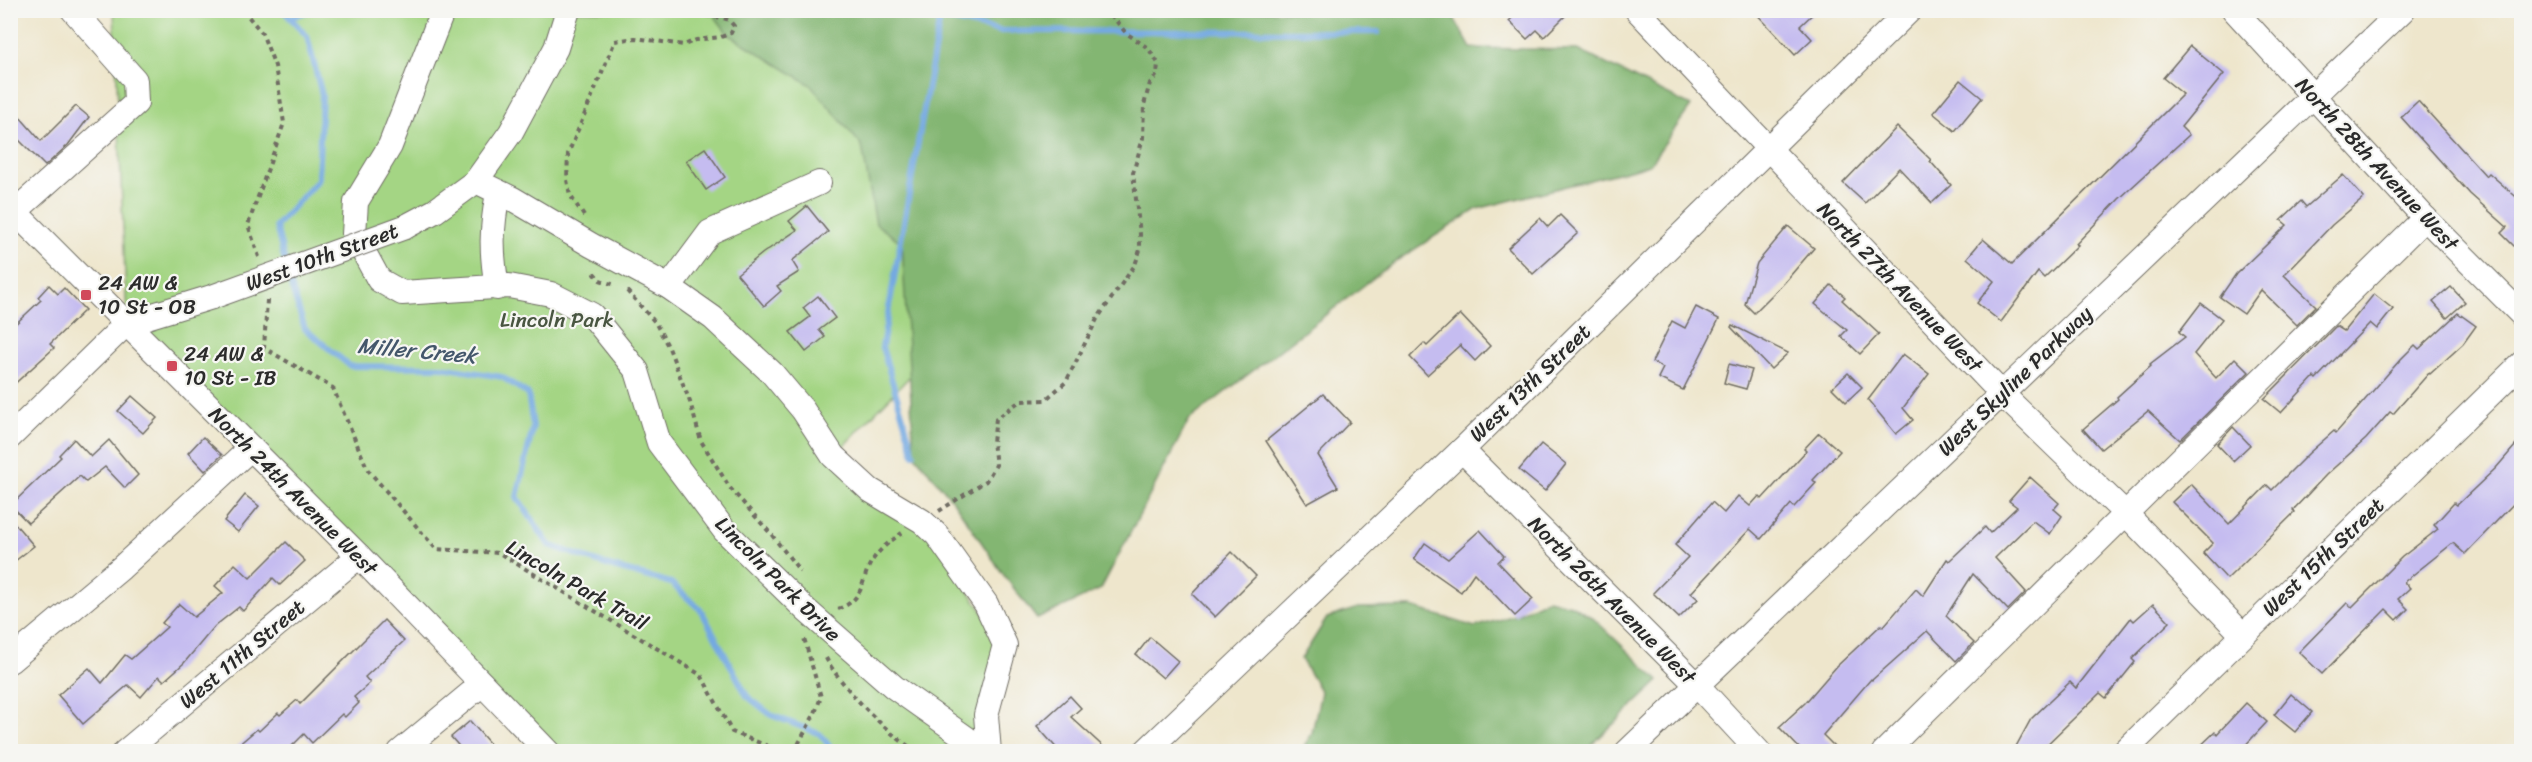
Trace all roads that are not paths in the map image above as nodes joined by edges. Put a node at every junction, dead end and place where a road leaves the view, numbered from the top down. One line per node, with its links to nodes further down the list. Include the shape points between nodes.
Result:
1 (73, 10): 13 (street, via 135,80 136,103)
2 (444, 10): 16 (street, Lincoln Park Drive, via 390,146 356,202 354,234 379,280 402,293)
3 (568, 10): 10 (street, West 10th Street, via 556,48 511,132)
4 (1637, 10): 9 (street, North 27th Avenue West)
5 (1910, 10): 9 (street, West 13th Street)
6 (2234, 10): 8 (street, North 28th Avenue West)
7 (2403, 10): 8 (street, West Skyline Parkway)
8 (2314, 97): 14 (street, North 28th Avenue West); 20 (street, West Skyline Parkway)
9 (1769, 149): 20 (street, North 27th Avenue West); 23 (street, West 13th Street)
10 (476, 181): 12 (street, Lincoln Park Drive); 18 (street, West 10th Street, bridge, via 405,227 212,297)
11 (819, 183): 15 (street, via 710,232)
12 (498, 193): 15 (street, Lincoln Park Drive); 16 (street, via 491,247)
13 (12, 212): 18 (street, North 24th Avenue West)
14 (2425, 219): 17 (street, North 28th Avenue West); 24 (street)
15 (669, 287): 33 (street, Lincoln Park Drive, via 713,318 772,373 833,456 870,490 922,521 937,535 986,604 1005,645 986,715)
16 (497, 288): 33 (street, Lincoln Park Drive, via 509,286 551,294 592,315 637,371 659,442 725,531 806,610 894,687)
17 (2522, 315)
18 (127, 323): 21 (street, West 10th Street); 22 (street, North 24th Avenue West)
19 (2522, 363): 26 (street, West 15th Street)
20 (2002, 394): 24 (street, North 27th Avenue West); 29 (street, West Skyline Parkway)
21 (10, 437)
22 (251, 448): 25 (street, North 24th Avenue West); 27 (street, via 121,568)
23 (1462, 450): 29 (street, North 26th Avenue West); 34 (street, West 13th Street)
24 (2126, 514): 26 (street, North 27th Avenue West); 37 (street)
25 (359, 556): 28 (street, North 24th Avenue West); 30 (street, West 11th Street)
26 (2243, 635): 38 (street, West 15th Street)
27 (10, 661)
28 (482, 684): 31 (street); 32 (street, North 24th Avenue West)
29 (1696, 684): 35 (street, West Skyline Parkway); 36 (street, North 26th Avenue West)
30 (124, 752)
31 (400, 752)
32 (548, 752)
33 (987, 752)
34 (1145, 752)
35 (1627, 752)
36 (1759, 752)
37 (1884, 752)
38 (2124, 752)

